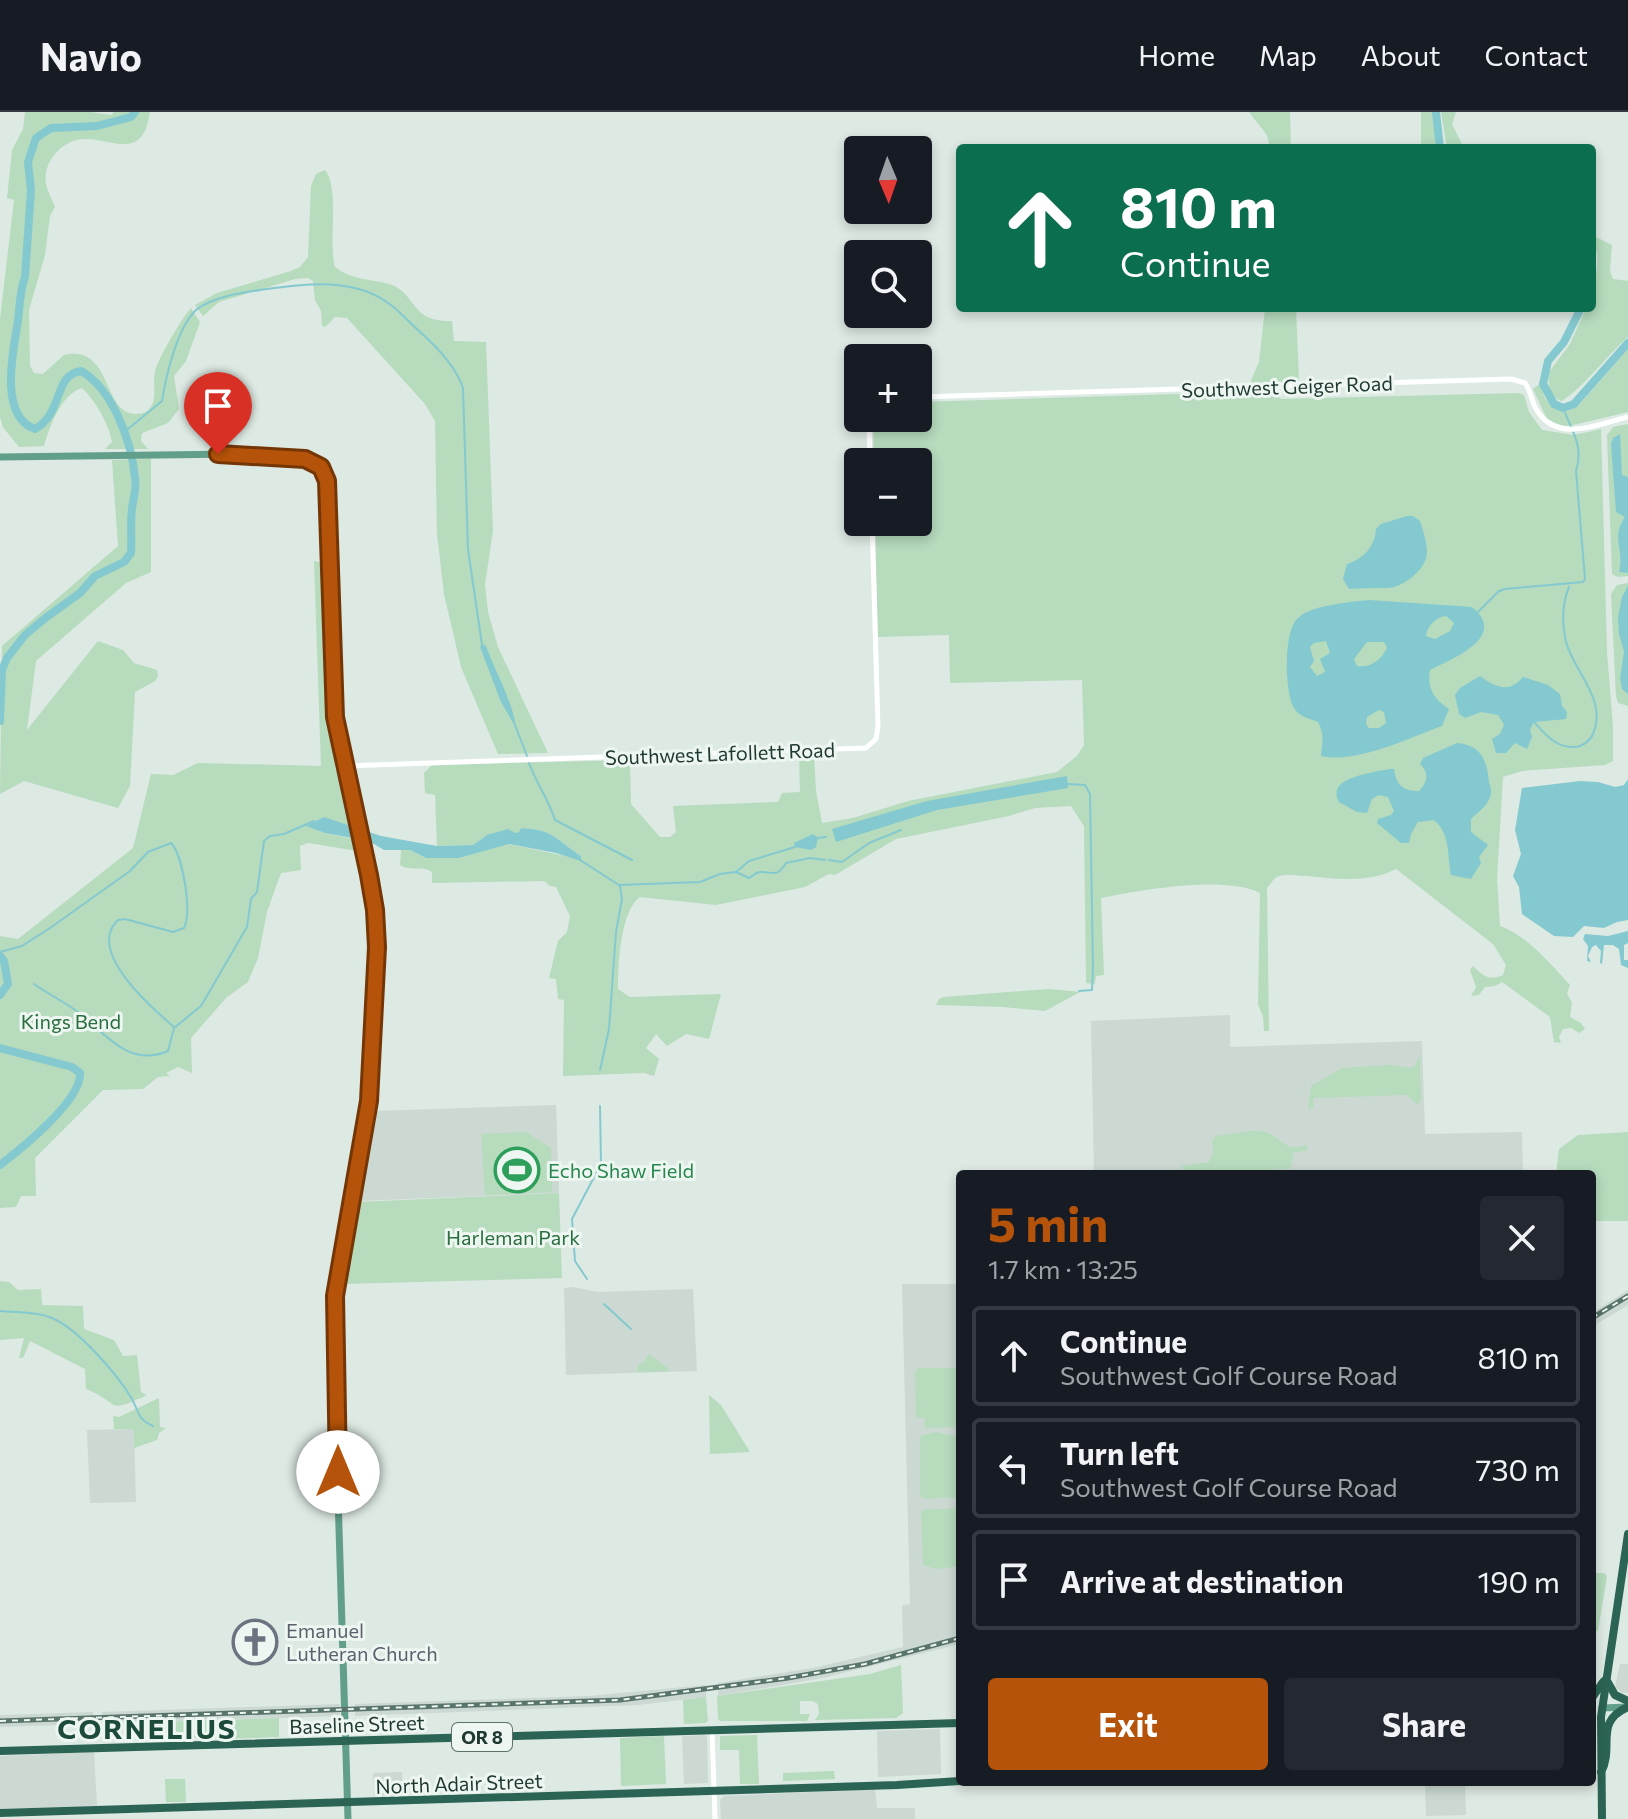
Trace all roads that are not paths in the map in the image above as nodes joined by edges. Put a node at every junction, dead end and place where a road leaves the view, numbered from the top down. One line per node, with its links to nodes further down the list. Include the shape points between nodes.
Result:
1 (932, 397): 2 (street, Southwest Geiger Road, via 1511,379 1525,383 1539,414 1562,430)
2 (1628, 417)
3 (0, 457): 5 (main road, via 218,454 305,459 319,466 326,477 335,717)
4 (872, 536): 5 (street, Southwest Lafollett Road, via 878,727 870,746)
5 (344, 766): 15 (main road, via 375,910 377,951 369,1101 335,1296)
6 (1628, 1534): 7 (highway)
7 (1606, 1678): 8 (highway); 9 (highway); 10 (highway)
8 (1596, 1692)
9 (1628, 1705): 10 (main road); 17 (highway, via 1608,1724 1607,1762)
10 (1597, 1708): 14 (highway)
11 (956, 1723): 12 (highway, Baseline Street / OR 8)
12 (712, 1729): 15 (highway, Baseline Street / OR 8); 19 (street)
13 (1596, 1729): 14 (highway)
14 (1601, 1737): 17 (highway)
15 (345, 1740): 16 (highway, Baseline Street / OR 8); 20 (main road)
16 (0, 1751)
17 (1601, 1773): 24 (highway)
18 (956, 1781): 19 (highway, North Adair Street)
19 (714, 1791): 20 (highway, North Adair Street); 23 (street)
20 (347, 1803): 21 (highway, North Adair Street); 22 (main road)
21 (0, 1813)
22 (348, 1819)
23 (715, 1819)
24 (1602, 1819)

